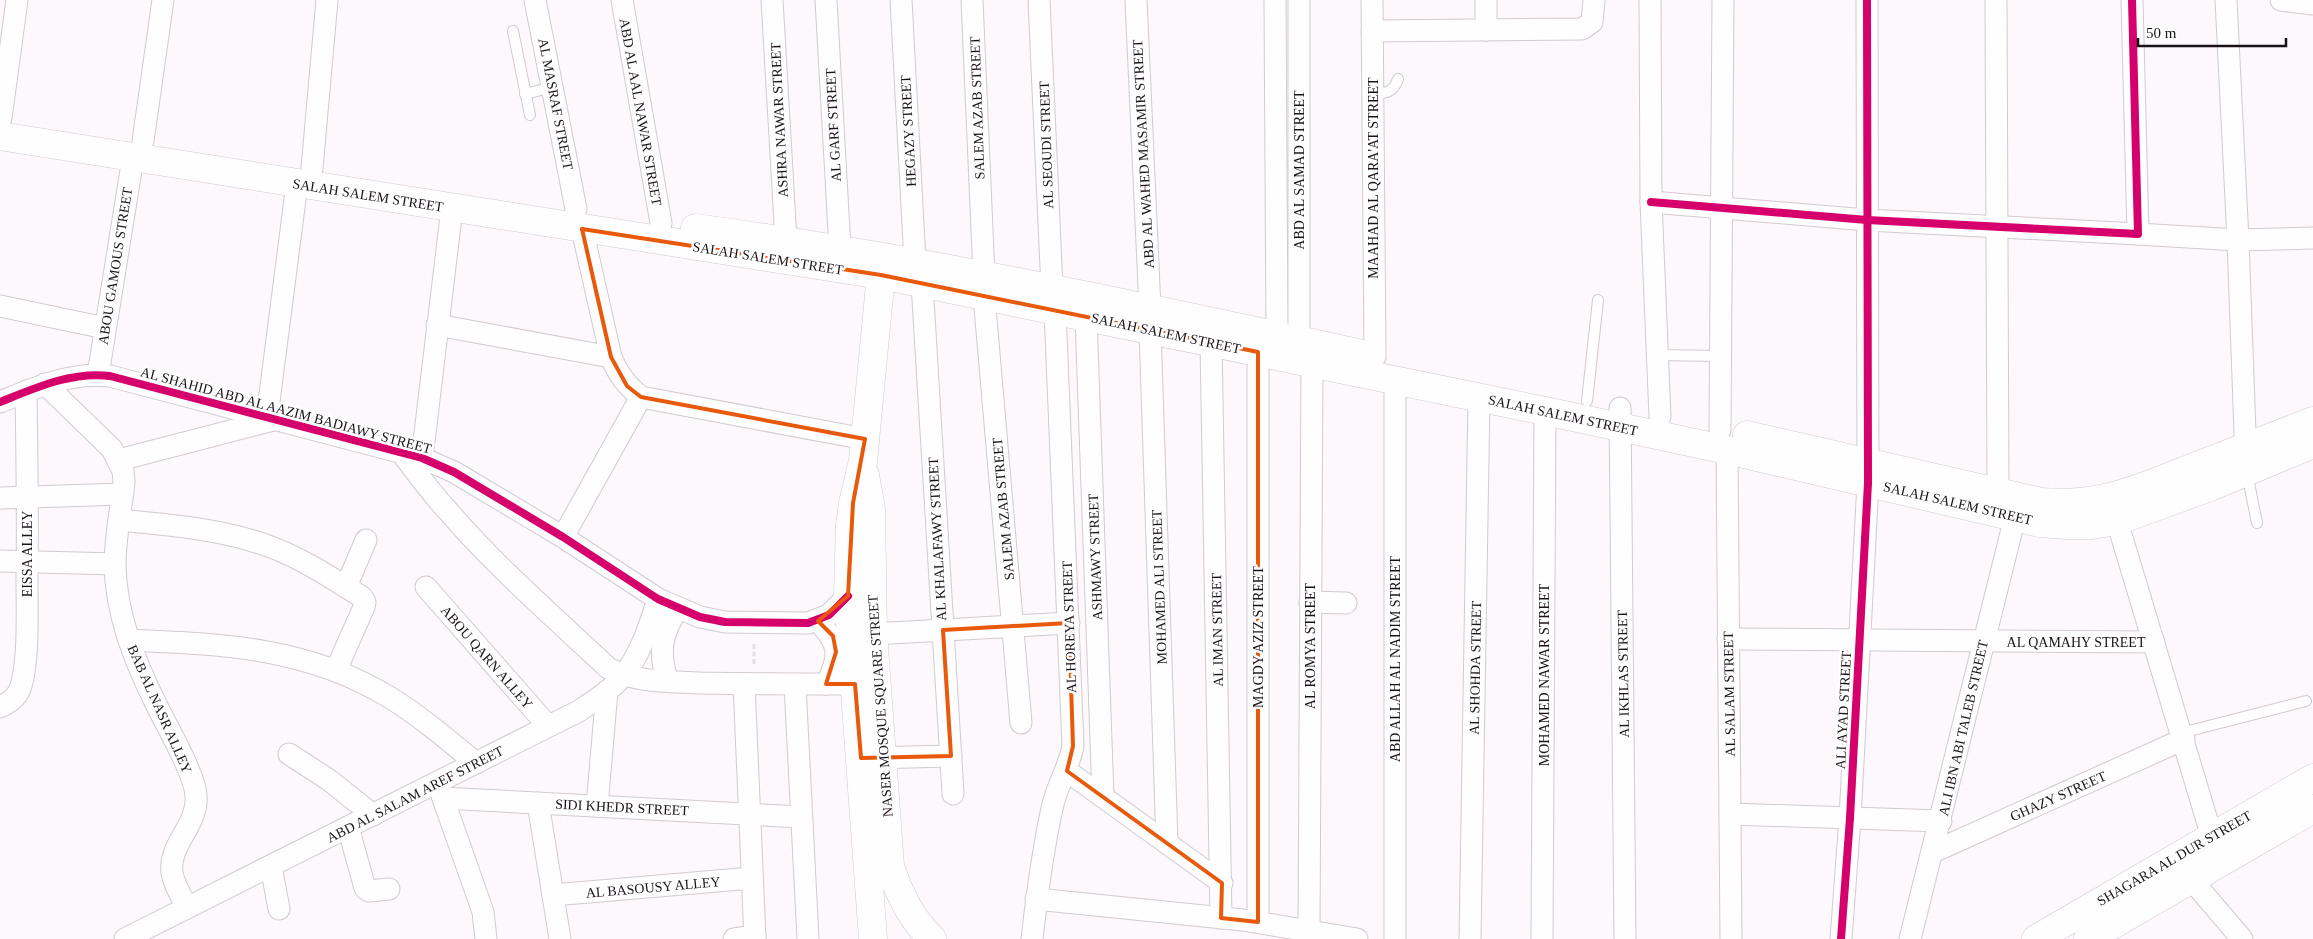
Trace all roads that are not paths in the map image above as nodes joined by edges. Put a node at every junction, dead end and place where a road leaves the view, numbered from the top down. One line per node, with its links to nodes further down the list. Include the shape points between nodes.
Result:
1 (163, 0): 35 (street, ABOU GAMOUS STREET)
2 (327, 0): 36 (street)
3 (536, 0): 30 (street, AL MASRAF STREET)
4 (622, 0): 42 (street, ABD AL AAL NAWAR STREET)
5 (772, 0): 46 (street, ASHRA NAWAR STREET)
6 (826, 0): 48 (street, AL GARF STREET)
7 (901, 0): 49 (street, HEGAZY STREET)
8 (972, 0): 51 (street, SALEM AZAB STREET)
9 (1039, 0): 52 (street, AL SEOUDI STREET)
10 (1136, 0): 56 (street, ABD AL WAHED MASAMIR STREET)
11 (1275, 0): 60 (street, ABD AL SAMAD STREET)
12 (1299, 0): 60 (street, ABD AL SAMAD STREET)
13 (1372, 0): 27 (street, MAAHAD AL QARA'AT STREET)
14 (1486, 0): 25 (street)
15 (1650, 0): 37 (street)
16 (1723, 0): 38 (street, AL SALAM STREET)
17 (1868, 0): 41 (street, ALI AYAD STREET)
18 (1996, 0): 43 (street)
19 (2132, 0): 44 (street)
20 (2226, 0): 47 (street)
21 (2281, 0): 23 (street)
22 (11, 2): 28 (street)
23 (2313, 4)
24 (1594, 7): 25 (street, via 1592,22 1582,29)
25 (1486, 30): 27 (street)
26 (513, 31): 31 (lane)
27 (1372, 31): 32 (street, MAAHAD AL QARA'AT STREET)
28 (5, 55): 34 (street)
29 (1398, 79): 32 (lane, via 1395,88 1387,93)
30 (553, 87): 31 (lane); 40 (street, AL MASRAF STREET)
31 (525, 94): 33 (lane)
32 (1373, 94): 62 (street, MAAHAD AL QARA'AT STREET)
33 (530, 115)
34 (0, 124): 35 (main road, SALAH SALEM STREET)
35 (138, 149): 36 (main road, SALAH SALEM STREET); 58 (street, ABOU GAMOUS STREET)
36 (305, 176): 39 (main road, SALAH SALEM STREET); 40 (main road, SALAH SALEM STREET); 74 (street)
37 (1651, 202): 38 (street); 61 (street)
38 (1721, 206): 41 (street); 63 (street, AL SALAM STREET)
39 (452, 208): 40 (main road, SALAH SALEM STREET); 57 (street)
40 (579, 219): 42 (main road, SALAH SALEM STREET); 50 (main road, SALAH SALEM STREET); 64 (street, AL MASRAF STREET)
41 (1867, 220): 43 (street); 84 (street, ALI AYAD STREET)
42 (661, 223): 46 (main road, SALAH SALEM STREET)
43 (1996, 225): 44 (street); 86 (street)
44 (2138, 234): 47 (street)
45 (2313, 238): 47 (street)
46 (786, 240): 48 (main road, SALAH SALEM STREET)
47 (2238, 240): 82 (street)
48 (840, 249): 49 (main road, SALAH SALEM STREET)
49 (918, 273): 50 (main road, SALAH SALEM STREET); 51 (main road, SALAH SALEM STREET); 109 (street, AL KHALAFAWY STREET)
50 (881, 275): 79 (main road, NASER MOSQUE SQUARE STREET)
51 (984, 286): 52 (main road, SALAH SALEM STREET); 108 (street, SALEM AZAB STREET)
52 (1053, 300): 55 (main road, SALAH SALEM STREET); 56 (main road, SALAH SALEM STREET); 107 (street, AL HOREYA STREET)
53 (1598, 300): 71 (lane)
54 (0, 306): 58 (street)
55 (1086, 317): 56 (main road, SALAH SALEM STREET); 137 (street, ASHMAWY STREET)
56 (1150, 319): 59 (main road, SALAH SALEM STREET); 60 (main road, SALAH SALEM STREET); 149 (street, MOHAMED ALI STREET)
57 (437, 325): 64 (street); 81 (street)
58 (105, 328): 65 (street, ABOU GAMOUS STREET)
59 (1211, 342): 60 (main road, SALAH SALEM STREET); 155 (street, AL IMAN STREET)
60 (1286, 348): 62 (main road, SALAH SALEM STREET); 66 (main road, SALAH SALEM STREET); 103 (street, AL ROMYA STREET); 162 (street, MAGDY AZIZ STREET)
61 (1657, 355): 63 (lane); 73 (street)
62 (1375, 356): 71 (main road, SALAH SALEM STREET)
63 (1720, 356): 77 (street, AL SALAM STREET)
64 (611, 357): 68 (street, AL MASRAF STREET, via 618,374)
65 (98, 375): 67 (street, AL SHAHID ABD AL AAZIM BADIAWY STREET, via 81,376); 74 (street, AL SHAHID ABD AL AAZIM BADIAWY STREET)
66 (1395, 380): 69 (main road, SALAH SALEM STREET); 174 (street, ABD ALLAH AL NADIM STREET)
67 (36, 388): 70 (street, AL SHAHID ABD AL AAZIM BADIAWY STREET); 83 (street, BAB AL NASR ALLEY, via 112,449); 88 (street, EISSA ALLEY)
68 (641, 397): 79 (street); 94 (street)
69 (1479, 397): 72 (main road, SALAH SALEM STREET); 175 (street, AL SHOHDA STREET)
70 (0, 402)
71 (1587, 402): 75 (main road, SALAH SALEM STREET)
72 (1545, 411): 75 (main road, SALAH SALEM STREET); 176 (street, MOHAMED NAWAR STREET)
73 (1660, 417): 75 (main road, SALAH SALEM STREET); 77 (main road, SALAH SALEM STREET)
74 (272, 418): 80 (street, AL SHAHID ABD AL AAZIM BADIAWY STREET); 83 (street)
75 (1620, 418): 77 (main road, SALAH SALEM STREET); 177 (street, AL IKHLAS STREET)
76 (2313, 421): 82 (main road, SALAH SALEM STREET)
77 (1723, 440): 84 (main road, SALAH SALEM STREET); 111 (street, AL SALAM STREET)
78 (2313, 444): 82 (main road, SALAH SALEM STREET)
79 (864, 450): 101 (main road, NASER MOSQUE SQUARE STREET, via 853,502); 110 (main road, NASER MOSQUE SQUARE STREET, via 871,509)
80 (401, 452): 81 (street, AL SHAHID ABD AL AAZIM BADIAWY STREET); 117 (street, AL SHAHID ABD AL AAZIM BADIAWY STREET, via 447,511 518,584 608,668)
81 (422, 458): 94 (street, AL SHAHID ABD AL AAZIM BADIAWY STREET, via 454,472)
82 (2246, 459): 85 (main road, SALAH SALEM STREET); 93 (lane)
83 (119, 460): 87 (street, BAB AL NASR ALLEY, via 123,471)
84 (1869, 472): 86 (main road, SALAH SALEM STREET); 90 (main road, SALAH SALEM STREET); 113 (street, ALI AYAD STREET)
85 (2204, 476): 86 (main road, SALAH SALEM STREET, via 2086,503 2041,502); 92 (main road, SALAH SALEM STREET)
86 (1998, 492)
87 (123, 494): 88 (street); 91 (street, BAB AL NASR ALLEY)
88 (27, 497): 89 (street); 97 (street, EISSA ALLEY)
89 (0, 498)
90 (2015, 517): 92 (main road, SALAH SALEM STREET, via 2066,525); 114 (street, ALI IBN ABI TALEB STREET)
91 (119, 520): 98 (street, BAB AL NASR ALLEY); 99 (street, via 250,540 292,556)
92 (2117, 521): 115 (street)
93 (2257, 524)
94 (563, 537): 102 (street, AL SHAHID ABD AL AAZIM BADIAWY STREET)
95 (366, 540): 99 (street)
96 (0, 561): 97 (street)
97 (28, 562): 98 (street); 125 (street, EISSA ALLEY, via 21,686 16,696)
98 (115, 564): 112 (street, BAB AL NASR ALLEY, via 117,590)
99 (346, 587): 116 (street, via 362,597 364,602)
100 (426, 587): 127 (street, ABOU QARN ALLEY)
101 (848, 596): 106 (street, via 829,616); 122 (main road, NASER MOSQUE SQUARE STREET)
102 (658, 599): 105 (street, AL SHAHID ABD AL AAZIM BADIAWY STREET); 117 (street, ABD AL SALAM AREF STREET, via 644,639)
103 (1310, 602): 104 (street); 163 (street, AL ROMYA STREET)
104 (1346, 603)
105 (678, 609): 106 (street, AL SHAHID ABD AL AAZIM BADIAWY STREET, via 725,622 808,624); 118 (street, via 669,622 661,652)
106 (818, 621): 121 (street, via 833,636 836,652 834,669)
107 (1069, 623): 108 (street); 133 (street, AL HOREYA STREET, via 1073,746)
108 (1013, 626): 109 (street); 126 (street, SALEM AZAB STREET)
109 (943, 630): 110 (street); 130 (street, AL KHALAFAWY STREET)
110 (873, 634): 131 (main road, NASER MOSQUE SQUARE STREET)
111 (1728, 639): 113 (street, AL QAMAHY STREET); 142 (street, AL SALAM STREET)
112 (129, 640): 116 (street, via 235,646 278,653); 159 (street, BAB AL NASR ALLEY, via 140,671 194,785 194,814 172,863 172,874)
113 (1859, 640): 114 (street, AL QAMAHY STREET); 145 (street, ALI AYAD STREET)
114 (1984, 641): 115 (street, AL QAMAHY STREET); 146 (street, ALI IBN ABI TALEB STREET)
115 (2154, 642): 128 (street)
116 (336, 670): 132 (street, via 396,702)
117 (623, 676): 118 (street, AL SHAHID ABD AL AAZIM BADIAWY STREET); 123 (street, ABD AL SALAM AREF STREET)
118 (668, 682): 119 (street, AL SHAHID ABD AL AAZIM BADIAWY STREET)
119 (749, 684): 120 (street, AL SHAHID ABD AL AAZIM BADIAWY STREET); 141 (street)
120 (795, 684): 121 (street, AL SHAHID ABD AL AAZIM BADIAWY STREET); 144 (street)
121 (826, 684): 122 (street, AL SHAHID ABD AL AAZIM BADIAWY STREET)
122 (855, 684): 131 (main road, NASER MOSQUE SQUARE STREET)
123 (607, 691): 127 (street, ABD AL SALAM AREF STREET, via 579,711); 139 (street)
124 (2306, 701): 128 (lane)
125 (0, 707)
126 (1020, 723)
127 (548, 726): 132 (street, ABD AL SALAM AREF STREET)
128 (2182, 736): 148 (street); 151 (street, GHAZY STREET)
129 (289, 754): 143 (street)
130 (951, 756): 131 (street); 136 (street, AL KHALAFAWY STREET)
131 (871, 758): 170 (main road, NASER MOSQUE SQUARE STREET); 171 (main road, NASER MOSQUE SQUARE STREET, via 890,866 898,891 910,913)
132 (476, 763): 135 (street, ABD AL SALAM AREF STREET)
133 (1067, 771): 137 (street); 158 (street, AL HOREYA STREET, via 1053,806)
134 (2313, 778): 148 (main road, SHAGARA AL DUR STREET)
135 (440, 790): 138 (street, SIDI KHEDR STREET); 143 (street, ABD AL SALAM AREF STREET); 164 (street)
136 (954, 794)
137 (1103, 797): 149 (street)
138 (538, 803): 139 (street, SIDI KHEDR STREET); 157 (street)
139 (597, 806): 141 (street, SIDI KHEDR STREET)
140 (2313, 809): 150 (main road, SHAGARA AL DUR STREET)
141 (749, 814): 144 (street, SIDI KHEDR STREET); 153 (street)
142 (1730, 814): 145 (street); 178 (street, AL SALAM STREET)
143 (373, 815): 147 (street, ABD AL SALAM AREF STREET)
144 (801, 816): 169 (street)
145 (1850, 818): 146 (street); 179 (street, ALI AYAD STREET)
146 (1941, 821): 151 (street, ALI IBN ABI TALEB STREET)
147 (348, 827): 152 (street, ABD AL SALAM AREF STREET); 156 (street, via 365,888 369,891)
148 (2222, 830): 150 (main road); 181 (main road, SHAGARA AL DUR STREET)
149 (1167, 843): 155 (street)
150 (2246, 847): 154 (main road, SHAGARA AL DUR STREET)
151 (1933, 852): 180 (street, ALI IBN ABI TALEB STREET)
152 (270, 866): 159 (street, ABD AL SALAM AREF STREET); 160 (street)
153 (752, 878): 157 (street, AL BASOUSY ALLEY); 165 (street)
154 (2191, 878): 182 (main road, SHAGARA AL DUR STREET); 183 (street)
155 (1222, 883): 161 (street, AL IMAN STREET)
156 (389, 889)
157 (553, 895): 167 (street)
158 (1036, 899): 161 (street); 172 (street, AL HOREYA STREET)
159 (187, 908): 166 (street, ABD AL SALAM AREF STREET)
160 (279, 909)
161 (1221, 918): 162 (street)
162 (1247, 927): 163 (street)
163 (1309, 930): 173 (street)
164 (492, 937)
165 (755, 938): 168 (street)
166 (125, 939)
167 (560, 939)
168 (734, 939)
169 (808, 939)
170 (873, 939)
171 (932, 939)
172 (1032, 939)
173 (1357, 939)
174 (1395, 939)
175 (1470, 939)
176 (1542, 939)
177 (1625, 939)
178 (1731, 939)
179 (1842, 939)
180 (1910, 939)
181 (2036, 939)
182 (2088, 939)
183 (2242, 939)

